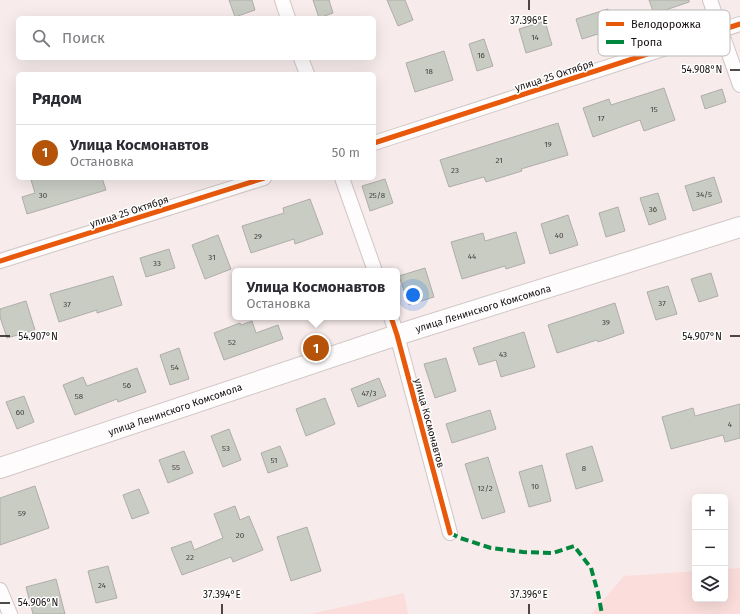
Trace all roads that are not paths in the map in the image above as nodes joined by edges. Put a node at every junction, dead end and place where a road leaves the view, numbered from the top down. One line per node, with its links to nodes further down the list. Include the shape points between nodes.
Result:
1 (282, 0): 4 (street)
2 (710, 0): 3 (street)
3 (714, 10)
4 (287, 16)
5 (740, 24): 6 (street, улица 25 Октября)
6 (730, 28)
7 (644, 56): 12 (street, улица 25 Октября)
8 (730, 56): 11 (street)
9 (302, 60): 10 (street)
10 (306, 72)
11 (740, 85)
12 (376, 142)
13 (258, 180): 16 (street, улица 25 Октября)
14 (343, 180): 17 (street)
15 (740, 227): 18 (main road, улица Ленинского Комсомола)
16 (0, 261)
17 (374, 268)
18 (394, 326): 19 (main road, улица Ленинского Комсомола); 20 (street, улица Космонавтов)
19 (0, 468)
20 (450, 533)
21 (0, 590): 22 (street)
22 (10, 614)

